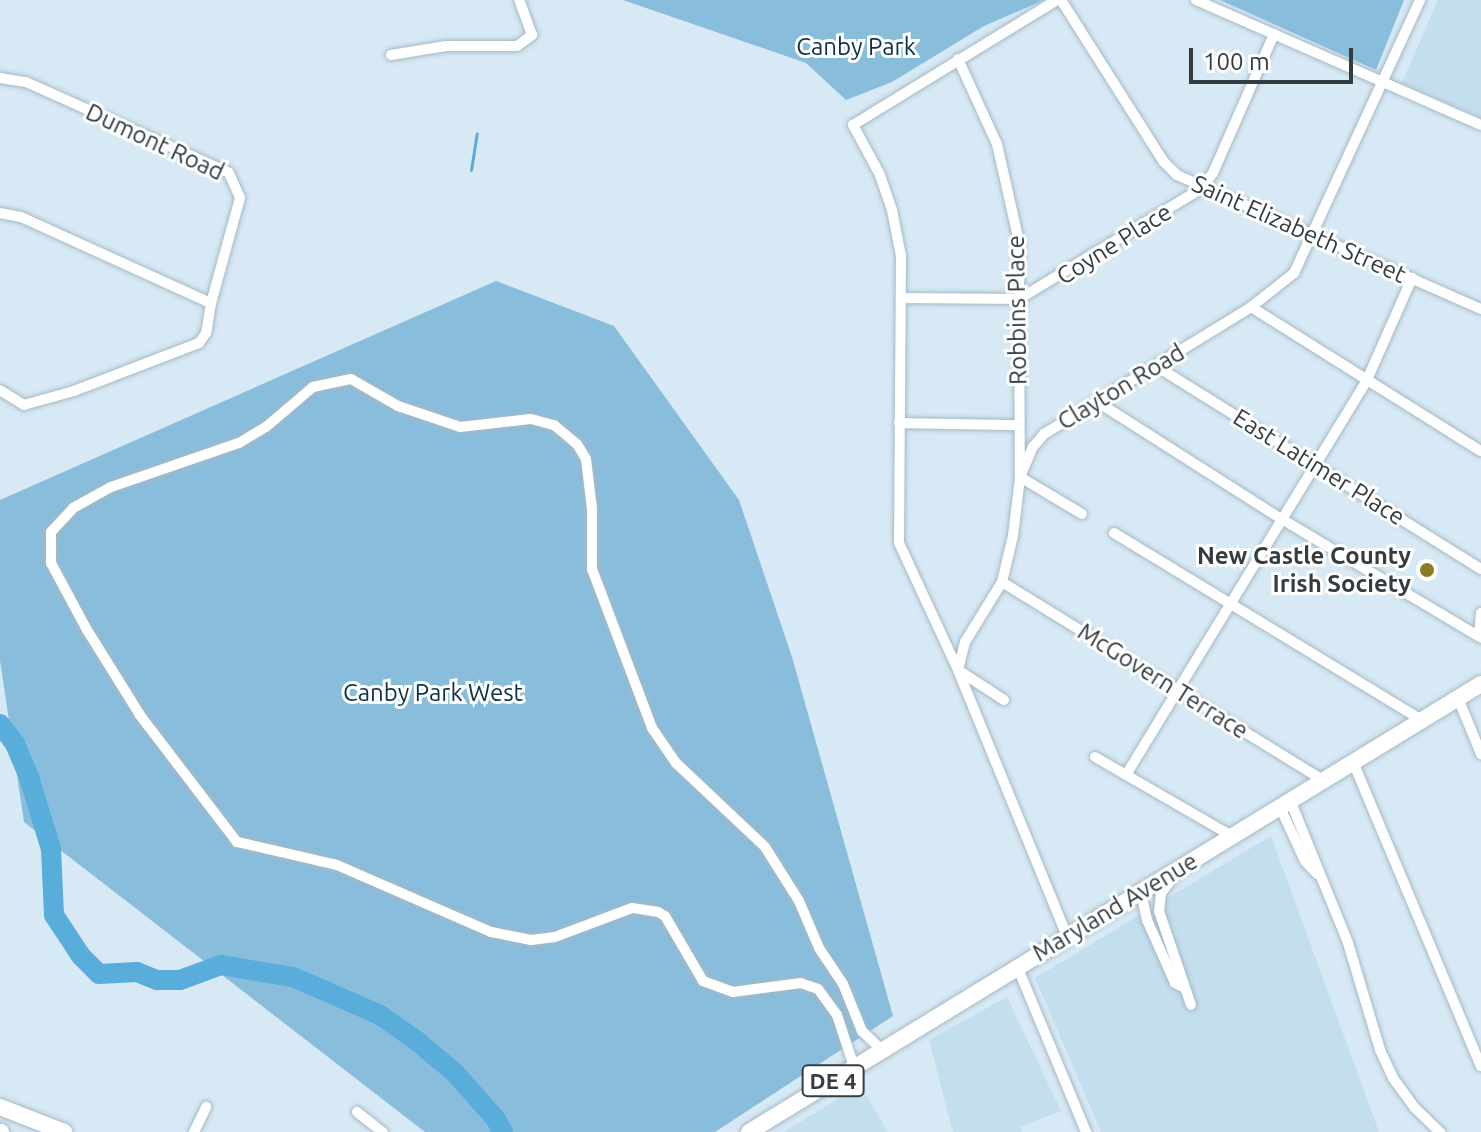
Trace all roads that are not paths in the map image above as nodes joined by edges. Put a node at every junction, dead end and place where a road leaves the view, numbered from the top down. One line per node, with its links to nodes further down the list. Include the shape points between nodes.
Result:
1 (519, 0): 6 (street, via 532,35 517,46 446,46)
2 (1059, 0): 7 (street); 11 (street, Saint Elizabeth Street, via 1163,161)
3 (1196, 0): 5 (street)
4 (1420, 0): 9 (street, Clayton Road)
5 (1274, 34): 9 (street); 11 (street, Coyne Place)
6 (391, 55)
7 (958, 59): 15 (street, via 853,125 892,210); 16 (street, Robbins Place, via 997,144 1010,190 1019,242)
8 (0, 78): 17 (street, Dumont Road, via 26,82 229,173 240,198)
9 (1384, 82): 10 (street); 13 (street, Clayton Road)
10 (1481, 125)
11 (1202, 188): 13 (street, Saint Elizabeth Street); 16 (street, Coyne Place)
12 (0, 213): 17 (street, via 21,217)
13 (1315, 236): 14 (street, Saint Elizabeth Street); 18 (street, Clayton Road, via 1294,273)
14 (1412, 278): 19 (street, Saint Elizabeth Street); 21 (street)
15 (902, 298): 16 (street); 24 (street)
16 (1019, 299): 25 (street, Robbins Place)
17 (211, 303): 22 (street, Dumont Road, via 206,333 177,354 24,405)
18 (1251, 307): 20 (street, Clayton Road); 21 (street)
19 (1481, 309)
20 (1156, 366): 23 (street, Clayton Road); 27 (street, East Latimer Place)
21 (1366, 382): 26 (street); 27 (street)
22 (0, 390)
23 (1096, 401): 28 (street, Clayton Road, via 1044,434); 30 (street)
24 (899, 423): 25 (street); 37 (street, via 899,543)
25 (1018, 425): 28 (street, Robbins Place)
26 (1481, 451)
27 (1314, 464): 30 (street); 32 (street, East Latimer Place)
28 (1020, 477): 29 (street); 33 (street, Clayton Road)
29 (1082, 514)
30 (1280, 518): 34 (street); 36 (street)
31 (1114, 533): 34 (street)
32 (1481, 569)
33 (1002, 582): 37 (street, Clayton Road, via 965,642); 39 (street, McGovern Terrace)
34 (1228, 604): 39 (street); 42 (street)
35 (1481, 613): 36 (street)
36 (1480, 637)
37 (958, 670): 41 (street); 52 (street)
38 (1481, 684): 40 (main road, Maryland Avenue / DE 4)
39 (1177, 688): 46 (street); 47 (street, McGovern Terrace)
40 (1458, 698): 42 (main road, Maryland Avenue / DE 4); 43 (street)
41 (1004, 700)
42 (1422, 720): 45 (main road, Maryland Avenue / DE 4)
43 (1481, 754)
44 (1095, 757): 46 (street)
45 (1353, 762): 47 (main road, Maryland Avenue / DE 4); 57 (street)
46 (1126, 775): 49 (street)
47 (1323, 780): 48 (main road, Maryland Avenue / DE 4)
48 (1285, 804): 49 (main road, Maryland Avenue / DE 4); 67 (street, via 1305,861 1317,874 1348,943 1393,1078)
49 (1232, 836): 50 (main road, Maryland Avenue / DE 4)
50 (1187, 863): 51 (main road, Maryland Avenue / DE 4); 54 (street, via 1161,893 1159,911)
51 (1141, 892): 52 (main road, Maryland Avenue / DE 4); 54 (street, via 1147,920 1175,983)
52 (1067, 936): 53 (main road, Maryland Avenue / DE 4)
53 (1017, 966): 56 (main road, Maryland Avenue / DE 4); 66 (street)
54 (1183, 987): 55 (street)
55 (1191, 1005)
56 (882, 1050): 58 (main road, Maryland Avenue / DE 4); 58 (street, via 862,1031 843,984 765,847 676,763 652,728 592,569 586,459 554,425 531,419 460,427 398,406 351,379 313,387 239,443 111,487 73,508 51,532 51,563 87,630 140,715 237,842 337,865 491,932 531,940 555,937 632,908 658,912 703,981 733,992 801,983 818,989 837,1015)
57 (1481, 1066)
58 (854, 1067): 65 (main road, Maryland Avenue / DE 4)
59 (0, 1107): 62 (main road)
60 (206, 1107): 63 (street)
61 (357, 1112): 64 (street)
62 (64, 1132)
63 (194, 1132)
64 (383, 1132)
65 (749, 1132)
66 (1086, 1132)
67 (1440, 1132)

